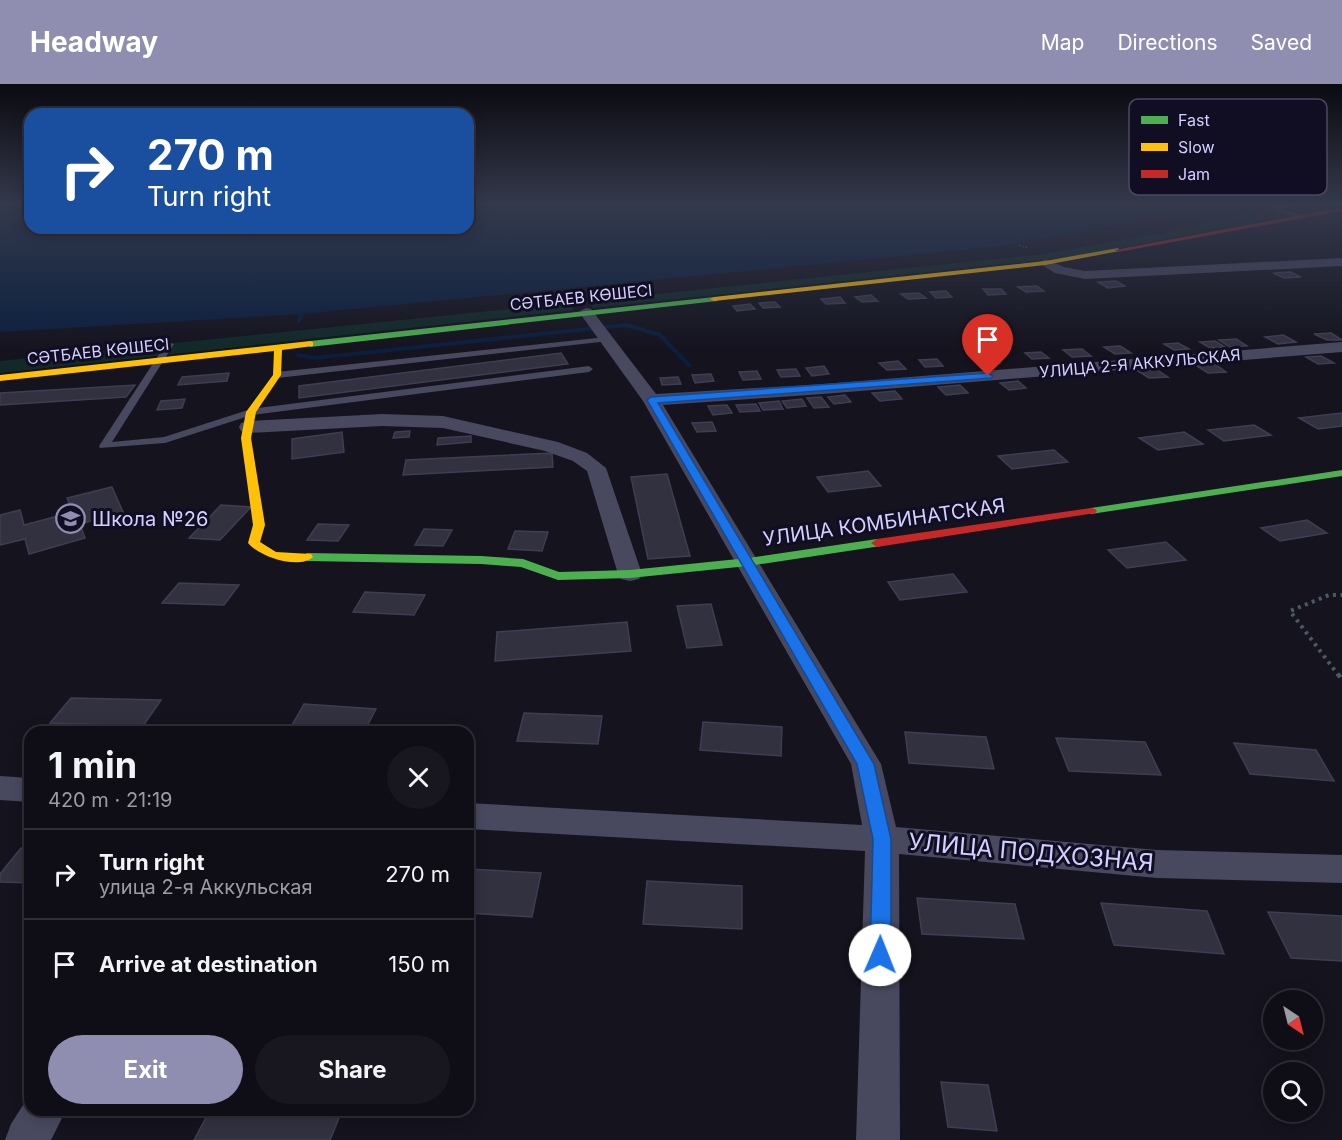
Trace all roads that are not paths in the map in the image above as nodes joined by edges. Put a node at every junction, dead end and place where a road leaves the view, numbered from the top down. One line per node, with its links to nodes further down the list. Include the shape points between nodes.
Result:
1 (1097, 252): 3 (main road, СӘТБАЕВ КӨШЕСІ)
2 (1342, 262): 3 (street, via 1085,275)
3 (1045, 263): 4 (main road, СӘТБАЕВ КӨШЕСІ)
4 (581, 306): 5 (street); 8 (main road, СӘТБАЕВ КӨШЕСІ)
5 (606, 339): 11 (lane); 13 (street)
6 (170, 344): 9 (lane)
7 (1342, 346): 13 (street, УЛИЦА 2-Я АККУЛЬСКАЯ)
8 (278, 348): 9 (main road, СӘТБАЕВ КӨШЕСІ); 11 (main road)
9 (159, 362): 12 (main road, СӘТБАЕВ КӨШЕСІ); 14 (lane, via 104,446)
10 (588, 369): 14 (lane)
11 (277, 375): 14 (main road)
12 (0, 378)
13 (651, 400): 16 (street)
14 (248, 426): 17 (street, via 382,420 442,422 580,456 596,468); 17 (main road, УЛИЦА КОМБИНАТСКАЯ, via 259,525 254,543 262,552 282,557 523,563 558,576)
15 (1342, 473): 16 (main road, УЛИЦА КОМБИНАТСКАЯ)
16 (747, 562): 17 (main road, УЛИЦА КОМБИНАТСКАЯ); 21 (street, via 866,764)
17 (630, 574)
18 (0, 788): 19 (street)
19 (24, 790)
20 (474, 816): 21 (street, УЛИЦА ПОДХОЗНАЯ)
21 (882, 839): 22 (street, УЛИЦА ПОДХОЗНАЯ, via 1157,864); 25 (street)
22 (1342, 869)
23 (41, 1116): 24 (street)
24 (27, 1140)
25 (878, 1140)

